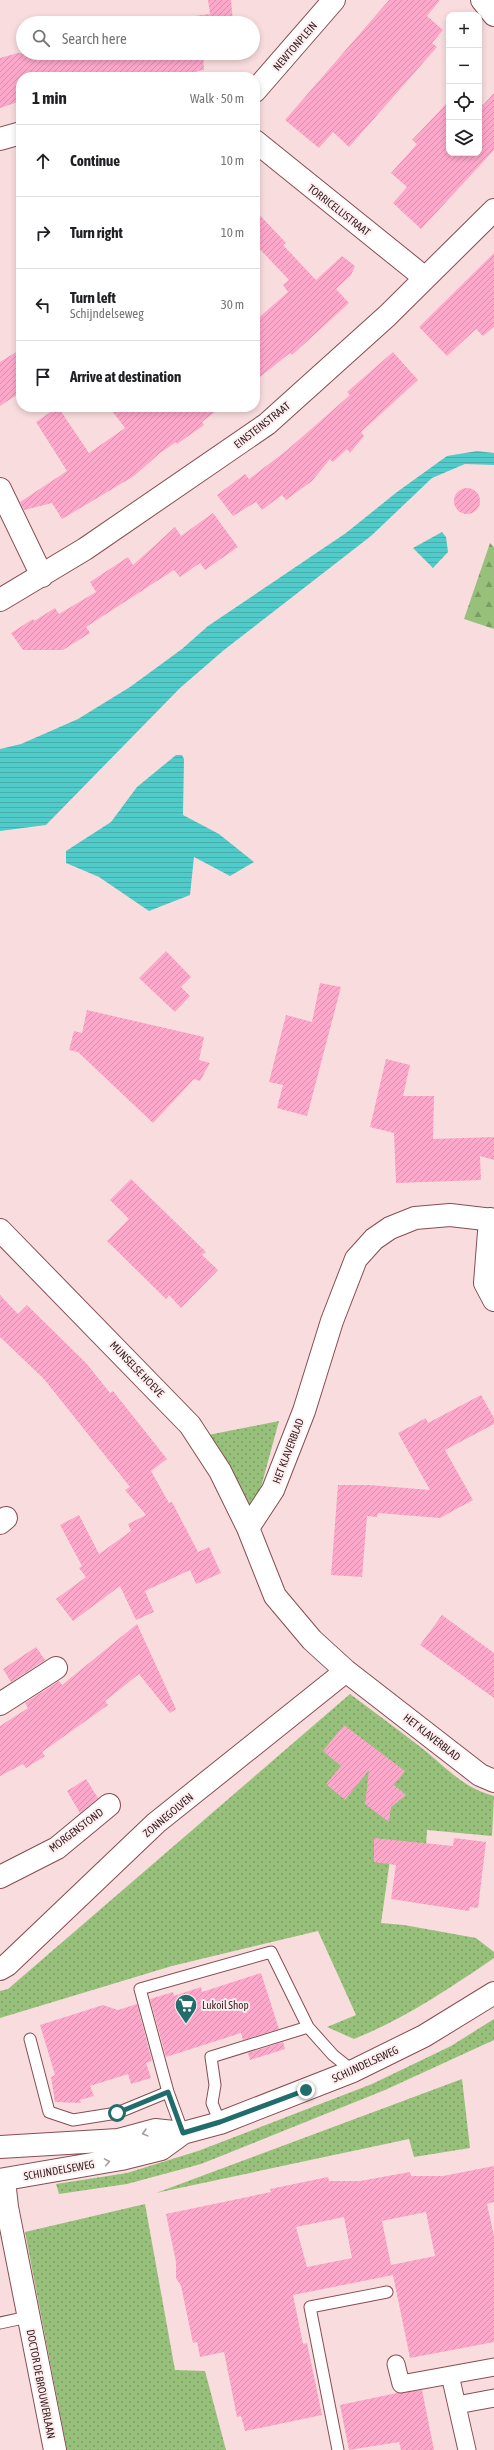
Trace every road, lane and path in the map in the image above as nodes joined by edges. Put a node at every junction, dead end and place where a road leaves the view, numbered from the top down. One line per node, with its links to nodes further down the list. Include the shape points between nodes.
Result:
1 (334, 0): 4 (street, NEWTONPLEIN)
2 (482, 0): 3 (street)
3 (494, 15)
4 (260, 85)
5 (16, 134): 6 (street)
6 (0, 139)
7 (260, 145): 9 (street, TORRICELLISTRAAT)
8 (494, 210): 9 (street, EINSTEINSTRAAT)
9 (424, 278): 11 (street, EINSTEINSTRAAT, via 387,316 267,424 148,507)
10 (0, 489): 11 (street)
11 (42, 576): 12 (street, EINSTEINSTRAAT)
12 (0, 600)
13 (492, 1219): 15 (street, HET KLAVERBLAD, via 485,1283); 16 (street, HET KLAVERBLAD, via 450,1215 415,1218 390,1228 356,1259 332,1321 304,1411 273,1490)
14 (0, 1230): 16 (street, MUNSELSE HOEVE, via 190,1425 220,1471)
15 (494, 1300)
16 (248, 1528): 18 (street, HET KLAVERBLAD, via 275,1596 312,1640)
17 (56, 1668): 19 (street)
18 (346, 1671): 20 (street, HET KLAVERBLAD, via 480,1775); 23 (street, ZONNEGOLVEN, via 156,1823)
19 (0, 1704)
20 (494, 1781)
21 (109, 1805): 22 (street, MORGENSTOND, via 56,1848)
22 (0, 1877)
23 (0, 1969)
24 (494, 1994): 27 (street, SCHIJNDELSEWEG, via 424,2036)
25 (308, 2027): 27 (lane, via 333,2055); 28 (lane, via 270,1952 140,1989); 29 (lane, via 211,2057 215,2085 212,2103)
26 (30, 2039): 28 (lane, via 49,2112 73,2120 117,2113)
27 (353, 2071): 29 (street, SCHIJNDELSEWEG)
28 (168, 2092): 30 (lane)
29 (220, 2122): 30 (street, SCHIJNDELSEWEG)
30 (183, 2133): 31 (street, SCHIJNDELSEWEG, one-way to 31, via 155,2130 118,2140); 33 (street, SCHIJNDELSEWEG, one-way to 30, via 128,2158 161,2149)
31 (46, 2143): 32 (street, SCHIJNDELSEWEG); 33 (street, DOCTOR DE BROUWERLAAN, via 31,2156 6,2161)
32 (0, 2147)
33 (2, 2180): 35 (street, DOCTOR DE BROUWERLAAN)
34 (386, 2292): 43 (lane, via 310,2307)
35 (28, 2317): 36 (lane, DOCTOR DE BROUWERLAAN); 42 (street, DOCTOR DE BROUWERLAAN)
36 (0, 2324)
37 (396, 2364): 39 (street, via 401,2384)
38 (494, 2368): 39 (street)
39 (450, 2375): 41 (street)
40 (494, 2398): 41 (street)
41 (457, 2405): 44 (street)
42 (54, 2450)
43 (338, 2450)
44 (467, 2450)

